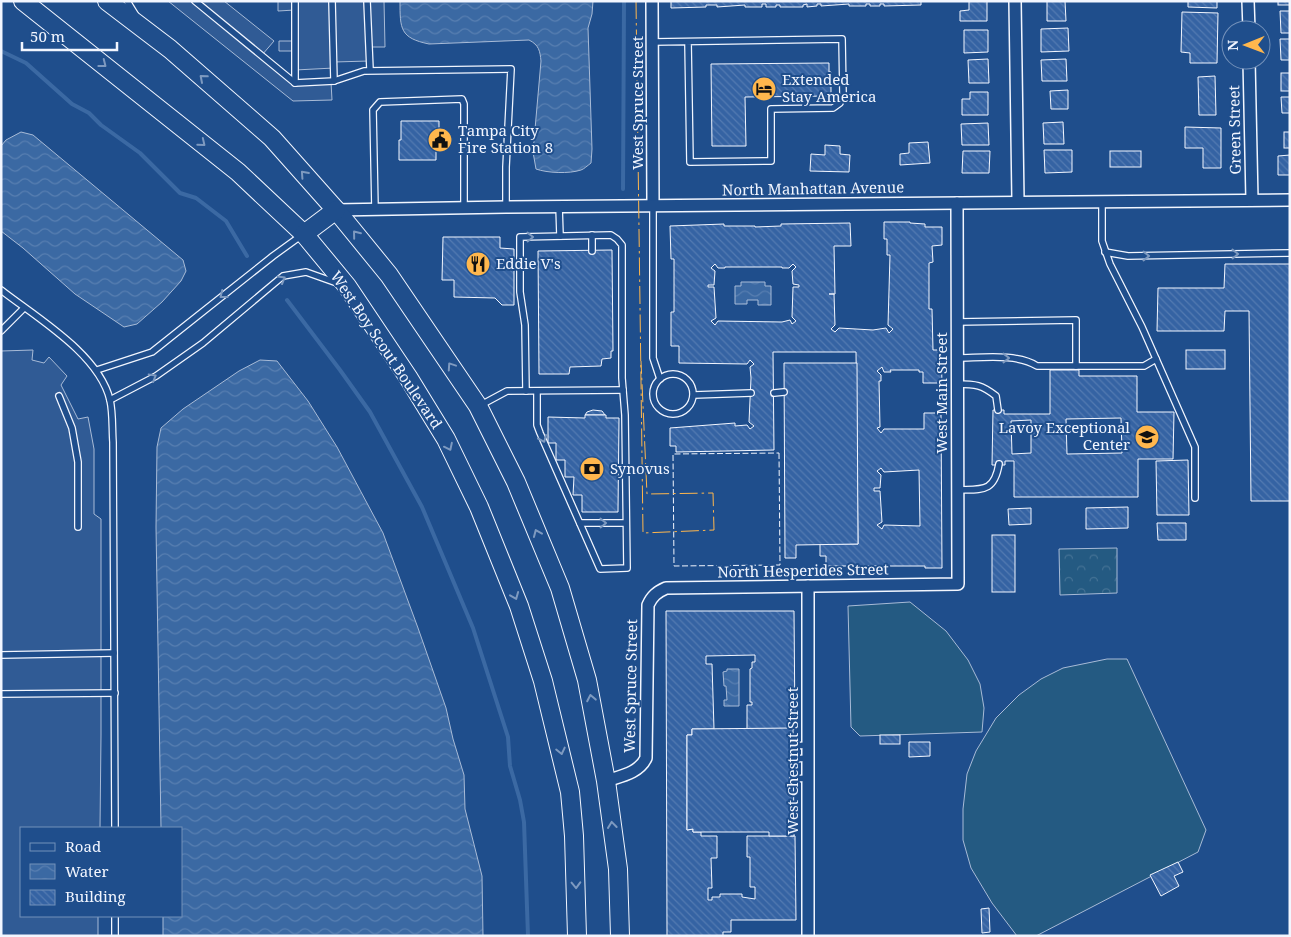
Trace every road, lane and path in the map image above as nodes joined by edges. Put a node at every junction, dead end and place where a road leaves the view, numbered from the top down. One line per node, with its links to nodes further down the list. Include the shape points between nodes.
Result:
1 (23, 1): 30 (main road, West Boy Scout Boulevard, one-way to 30, via 238,172)
2 (107, 1): 12 (main road)
3 (127, 1): 12 (lane)
4 (195, 1): 18 (lane)
5 (295, 1): 18 (lane)
6 (332, 1): 17 (lane)
7 (368, 1): 15 (lane)
8 (652, 1): 13 (street, West Spruce Street)
9 (1015, 1): 23 (street)
10 (1248, 1): 11 (street)
11 (1249, 20)
12 (146, 31): 29 (main road, one-way to 12, via 272,138)
13 (653, 42): 14 (lane); 24 (street, West Spruce Street)
14 (688, 42): 14 (lane, via 842,39 843,94 833,108 771,109 772,161 690,162)
15 (370, 70): 17 (lane); 26 (lane, via 511,69)
16 (1249, 70): 19 (street, Green Street)
17 (334, 81): 18 (lane)
18 (295, 83)
19 (1252, 200): 20 (street, North Manhattan Avenue); 21 (street, North Manhattan Avenue)
20 (1290, 200)
21 (1102, 201): 23 (street, North Manhattan Avenue); 34 (lane)
22 (957, 202): 23 (street, North Manhattan Avenue); 24 (street, North Manhattan Avenue); 39 (street, West Main Street)
23 (1018, 202)
24 (653, 205): 25 (street, North Manhattan Avenue); 45 (lane, via 654,358)
25 (559, 206): 26 (street, North Manhattan Avenue); 31 (lane)
26 (506, 207): 27 (street, North Manhattan Avenue)
27 (464, 208): 28 (street, North Manhattan Avenue); 28 (lane, via 462,100 380,102 373,110)
28 (375, 209): 29 (street, North Manhattan Avenue)
29 (336, 210): 30 (main road); 56 (main road, one-way to 29, via 389,275)
30 (304, 234): 36 (main road, West Boy Scout Boulevard); 44 (lane, one-way to 44, via 152,352)
31 (560, 236): 32 (lane); 48 (lane, one-way to 31, via 520,237)
32 (592, 236): 33 (lane); 47 (lane, via 611,235 622,245)
33 (592, 251)
34 (1105, 252): 35 (lane, one-way to 35, via 1138,256); 42 (lane)
35 (1290, 252)
36 (347, 286): 55 (lane, one-way to 36, via 156,376 203,343 283,276 306,272); 81 (main road, West Boy Scout Boulevard, one-way to 81, via 446,440 479,507 519,606 543,682 570,792)
37 (1, 290): 38 (lane)
38 (24, 308): 40 (lane); 44 (lane, via 76,347)
39 (957, 322): 41 (street, West Main Street); 43 (lane, via 1076,320)
40 (1, 331)
41 (957, 358): 43 (lane, one-way to 43, via 1019,358 1037,366); 46 (street, West Main Street)
42 (1156, 359): 43 (lane, via 1144,366); 60 (lane, via 1195,447)
43 (1076, 366)
44 (97, 370): 55 (lane)
45 (660, 379): 53 (lane, via 671,374 683,376 692,386); 53 (lane, via 655,384 653,398 666,414 680,414 686,410)
46 (957, 384): 57 (lane, via 976,384 986,389 996,396); 59 (street, West Main Street)
47 (623, 390): 49 (lane); 62 (lane)
48 (526, 391): 49 (lane); 56 (lane, via 507,391)
49 (537, 391): 61 (lane, one-way to 61, via 540,433)
50 (784, 392): 52 (lane)
51 (750, 393): 53 (lane)
52 (774, 393)
53 (694, 395)
54 (59, 396): 63 (lane, via 72,428 78,462)
55 (110, 400): 67 (lane)
56 (478, 406): 77 (main road, one-way to 56, via 587,680 560,588 516,482)
57 (998, 410)
58 (998, 464): 59 (lane, via 992,484 984,488)
59 (958, 490): 64 (street, West Main Street)
60 (1195, 498)
61 (580, 523): 62 (lane, one-way to 62); 62 (lane, via 600,569 627,568)
62 (626, 523)
63 (78, 527)
64 (958, 584): 65 (street, North Hesperides Street)
65 (808, 586): 66 (street, North Hesperides Street, via 666,588); 71 (street, West Chestnut Street)
66 (651, 598): 77 (street, West Spruce Street, via 648,605 646,758 635,771)
67 (114, 653): 68 (lane); 69 (lane)
68 (1, 654)
69 (115, 693): 70 (lane); 78 (lane)
70 (1, 694)
71 (808, 745): 72 (lane); 73 (street, West Chestnut Street)
72 (793, 746)
73 (808, 758): 74 (lane); 75 (street, West Chestnut Street)
74 (793, 759)
75 (808, 778): 76 (lane); 83 (street, West Chestnut Street)
76 (793, 779)
77 (606, 780): 82 (main road, one-way to 77, via 618,869)
78 (115, 827)
79 (115, 917): 80 (lane)
80 (115, 936)
81 (577, 936)
82 (620, 936)
83 (808, 936)

